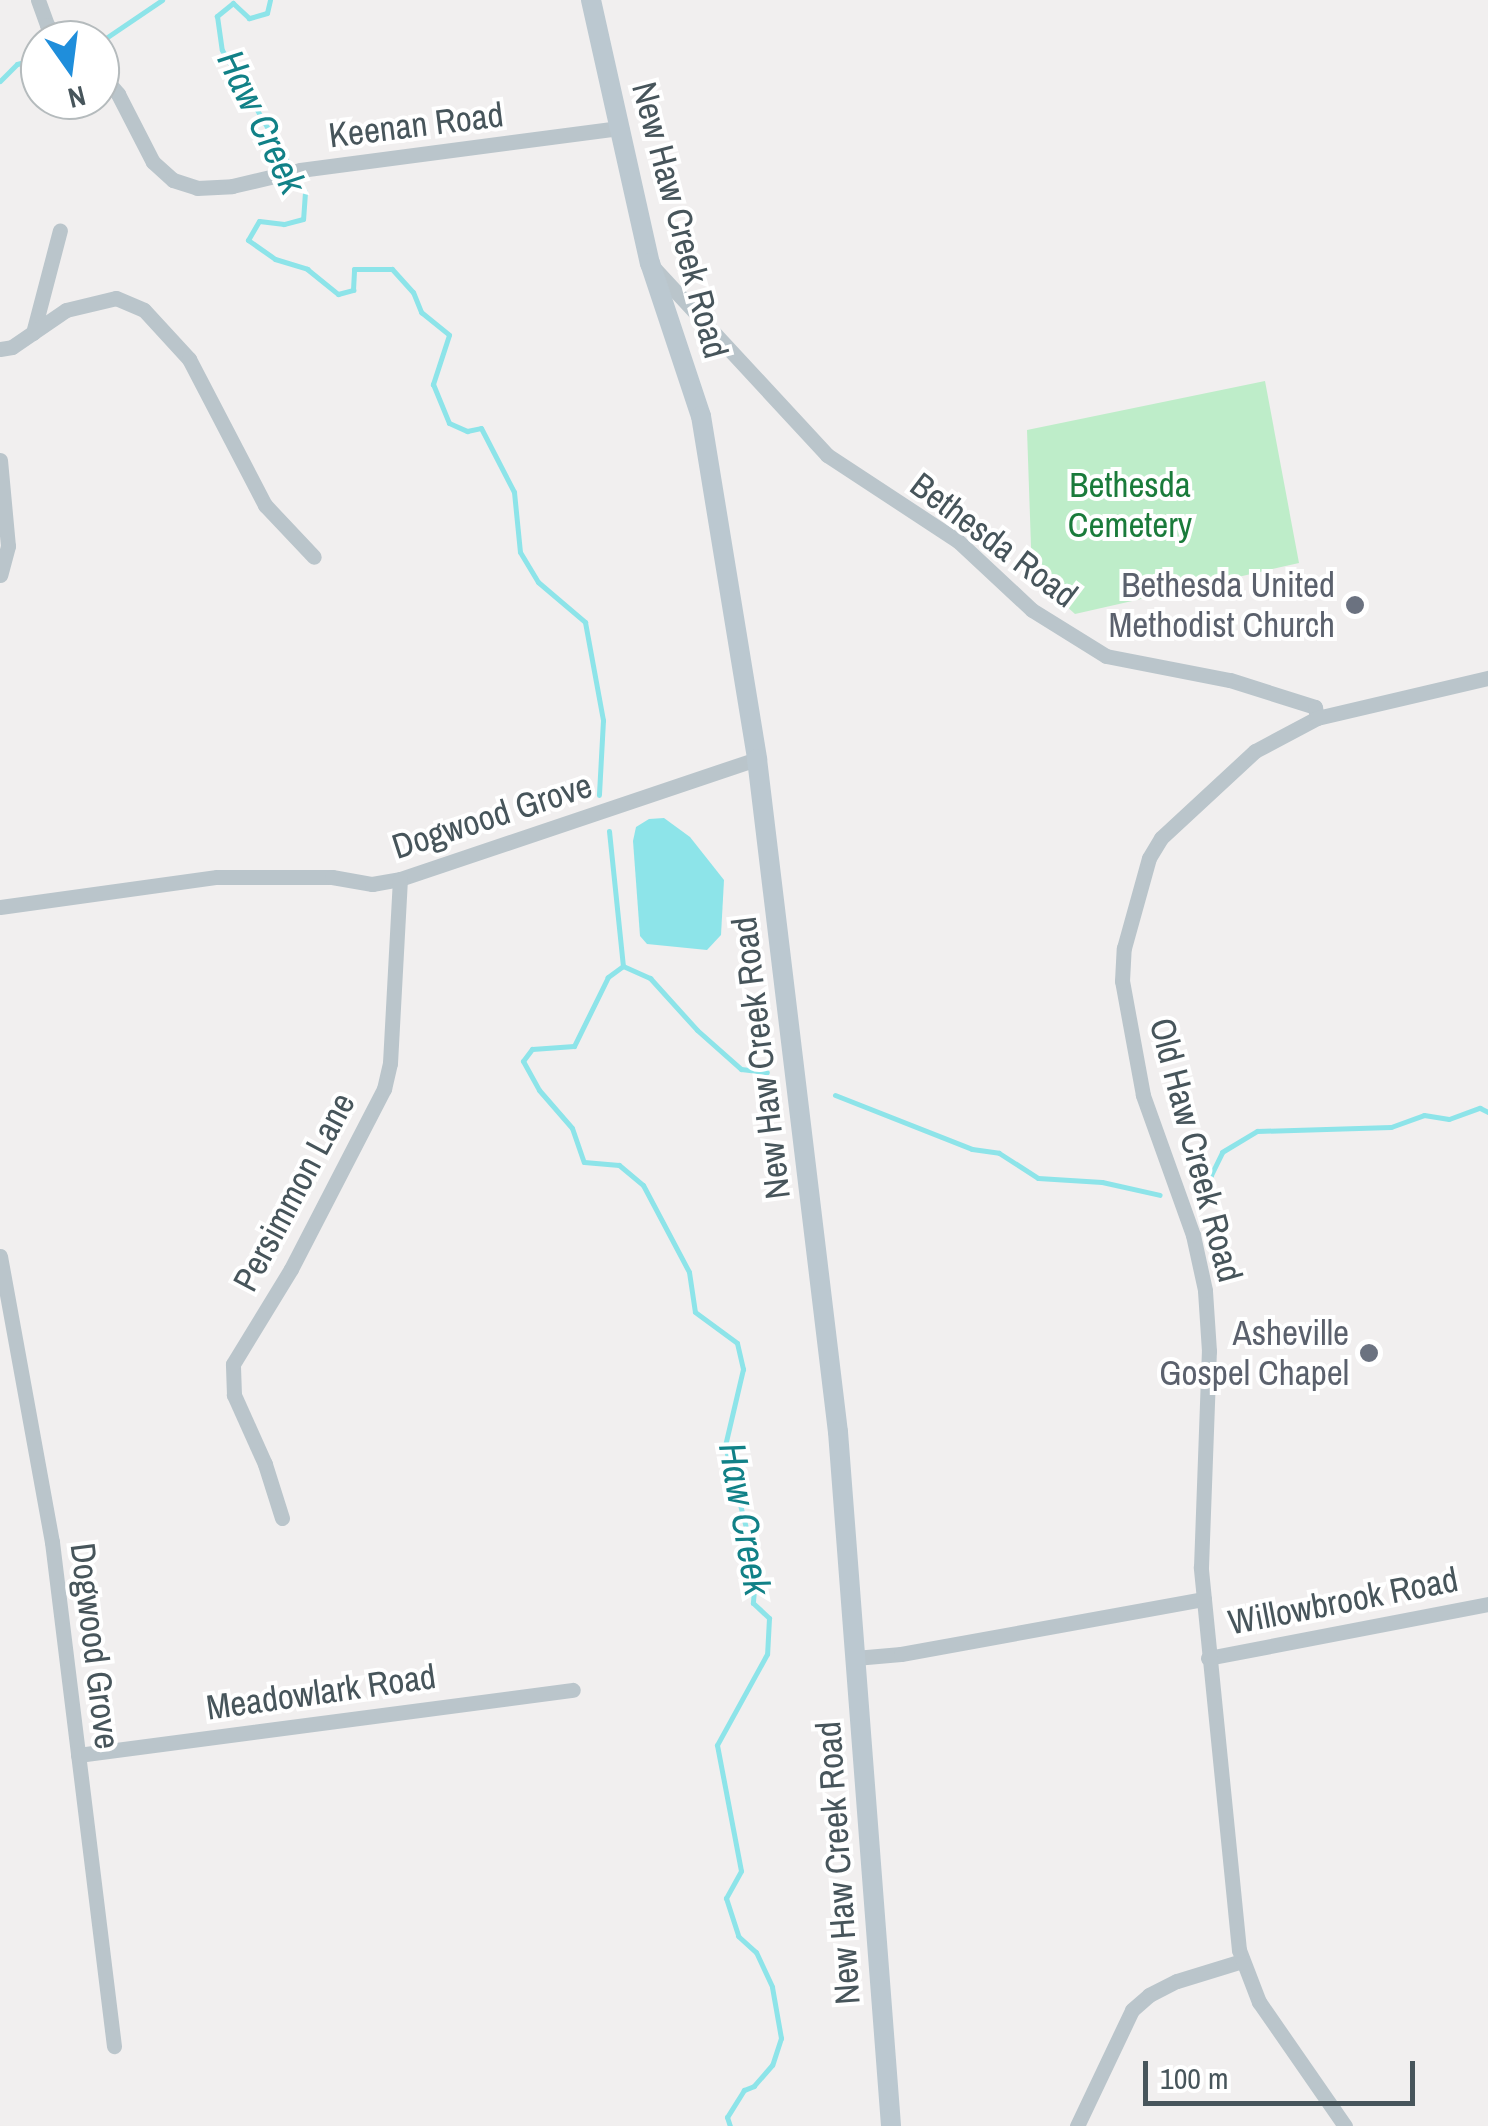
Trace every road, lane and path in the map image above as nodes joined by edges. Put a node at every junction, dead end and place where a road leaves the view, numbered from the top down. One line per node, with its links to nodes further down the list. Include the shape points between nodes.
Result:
1 (591, 0): 3 (street, New Haw Creek Road)
2 (120, 98): 3 (street, Keenan Road, via 152,162 173,180 211,189 300,170)
3 (621, 128): 5 (street, New Haw Creek Road)
4 (60, 230): 6 (street)
5 (650, 264): 12 (street, Bethesda Road, via 827,455 958,541 1032,610 1106,656 1232,681 1315,708); 13 (street, New Haw Creek Road, via 713,472)
6 (33, 333): 7 (street); 9 (street, via 66,310 116,298 144,310 189,359 265,505)
7 (0, 350)
8 (0, 460): 10 (street, via 8,546)
9 (314, 557)
10 (0, 575)
11 (1488, 678): 12 (street, Old Haw Creek Road)
12 (1317, 718): 18 (street, Old Haw Creek Road, via 1254,751 1160,838 1148,858 1124,948 1122,981 1143,1095 1206,1290)
13 (758, 759): 14 (street, Dogwood Grove); 20 (street, New Haw Creek Road, via 838,1432)
14 (400, 879): 15 (street, Dogwood Grove, via 372,884 332,877 216,877); 17 (street, Persimmon Lane, via 384,1089 292,1268 233,1364 234,1395)
15 (0, 907)
16 (0, 1256): 23 (street, Dogwood Grove, via 52,1542)
17 (282, 1518)
18 (1204, 1599): 20 (street); 21 (street, Old Haw Creek Road)
19 (1488, 1604): 21 (street, Willowbrook Road)
20 (855, 1658): 26 (street, New Haw Creek Road)
21 (1208, 1658): 24 (street, Old Haw Creek Road)
22 (573, 1690): 23 (street, Meadowlark Road)
23 (78, 1755): 25 (street, Dogwood Grove)
24 (1242, 1961): 27 (street, via 1177,1981 1132,2010); 28 (street, Old Haw Creek Road, via 1259,2002)
25 (114, 2046)
26 (891, 2126)
27 (1077, 2126)
28 (1345, 2126)

